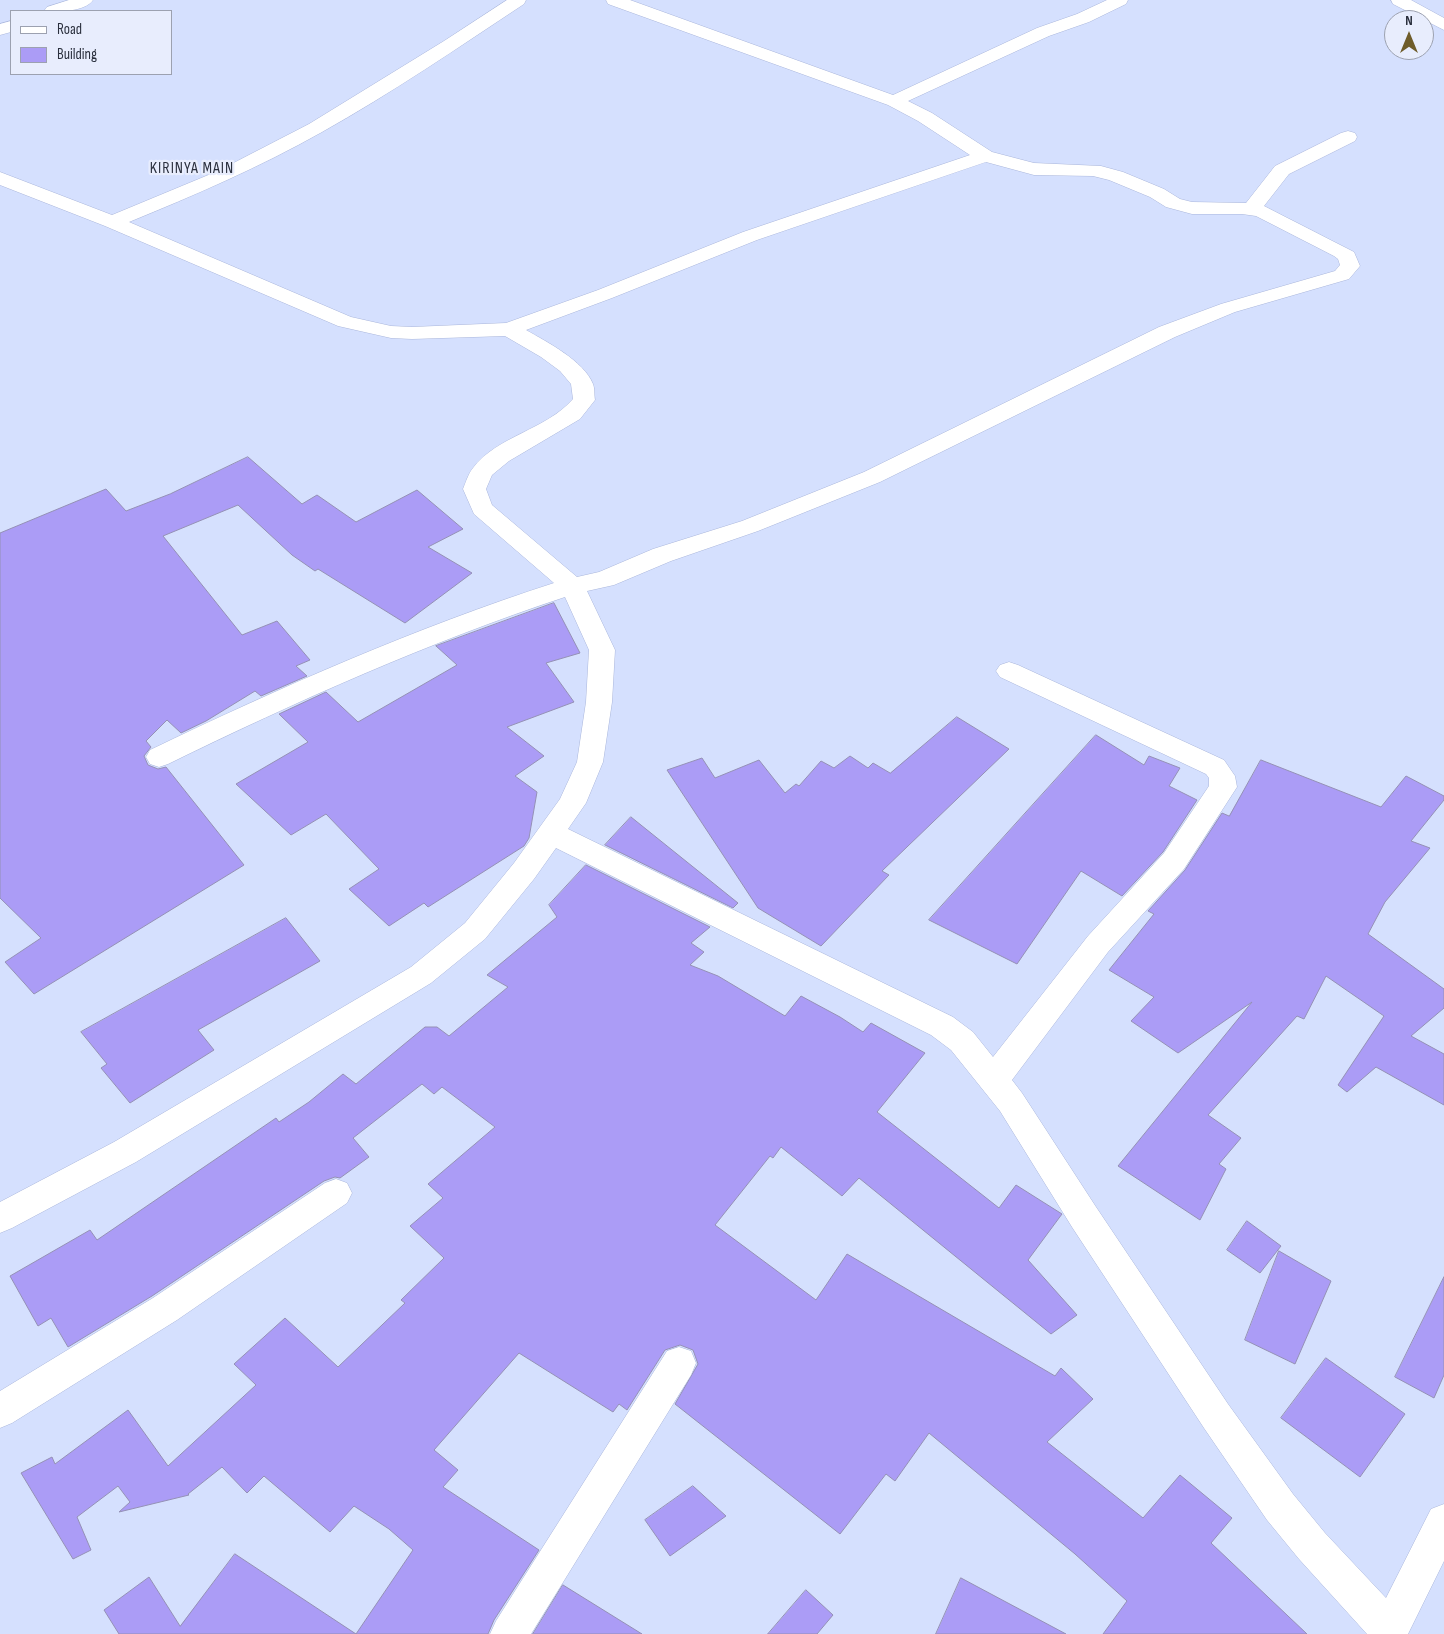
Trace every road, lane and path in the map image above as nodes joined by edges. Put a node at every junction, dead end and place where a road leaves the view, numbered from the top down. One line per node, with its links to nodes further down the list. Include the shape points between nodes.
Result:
1 (85, 0): 6 (street)
2 (518, 0): 13 (street, via 316,128 225,175)
3 (614, 0): 8 (street)
4 (1120, 0): 8 (street)
5 (1399, 0): 7 (street)
6 (56, 10)
7 (1444, 25)
8 (894, 101): 10 (street)
9 (1348, 137): 12 (street, via 1282,170)
10 (985, 156): 12 (street, via 1034,169 1094,170 1192,208); 14 (street, via 750,236)
11 (0, 178): 13 (street)
12 (1251, 209): 15 (street, via 1261,211 1341,252 1350,261 1347,270 1342,275 1228,308 1167,332 872,477 605,579)
13 (112, 222): 14 (street, via 364,328 412,333)
14 (509, 329): 15 (street, via 557,358 583,384 585,391 582,402 571,415 500,456 478,475 473,490 489,516)
15 (572, 586): 17 (street, via 488,613 268,704); 18 (street, via 602,650 599,702 590,762 572,803)
16 (1009, 672): 19 (street, via 1215,767 1224,781 1174,862 1098,944)
17 (159, 756)
18 (551, 833): 19 (street, via 942,1026 962,1041); 21 (street, via 475,931 421,975 125,1152)
19 (994, 1080): 25 (street, via 1252,1469 1312,1546)
20 (336, 1193): 23 (street, via 165,1309)
21 (0, 1218)
22 (679, 1363): 26 (street)
23 (0, 1411)
24 (1444, 1522): 25 (street)
25 (1389, 1632)
26 (509, 1634)

